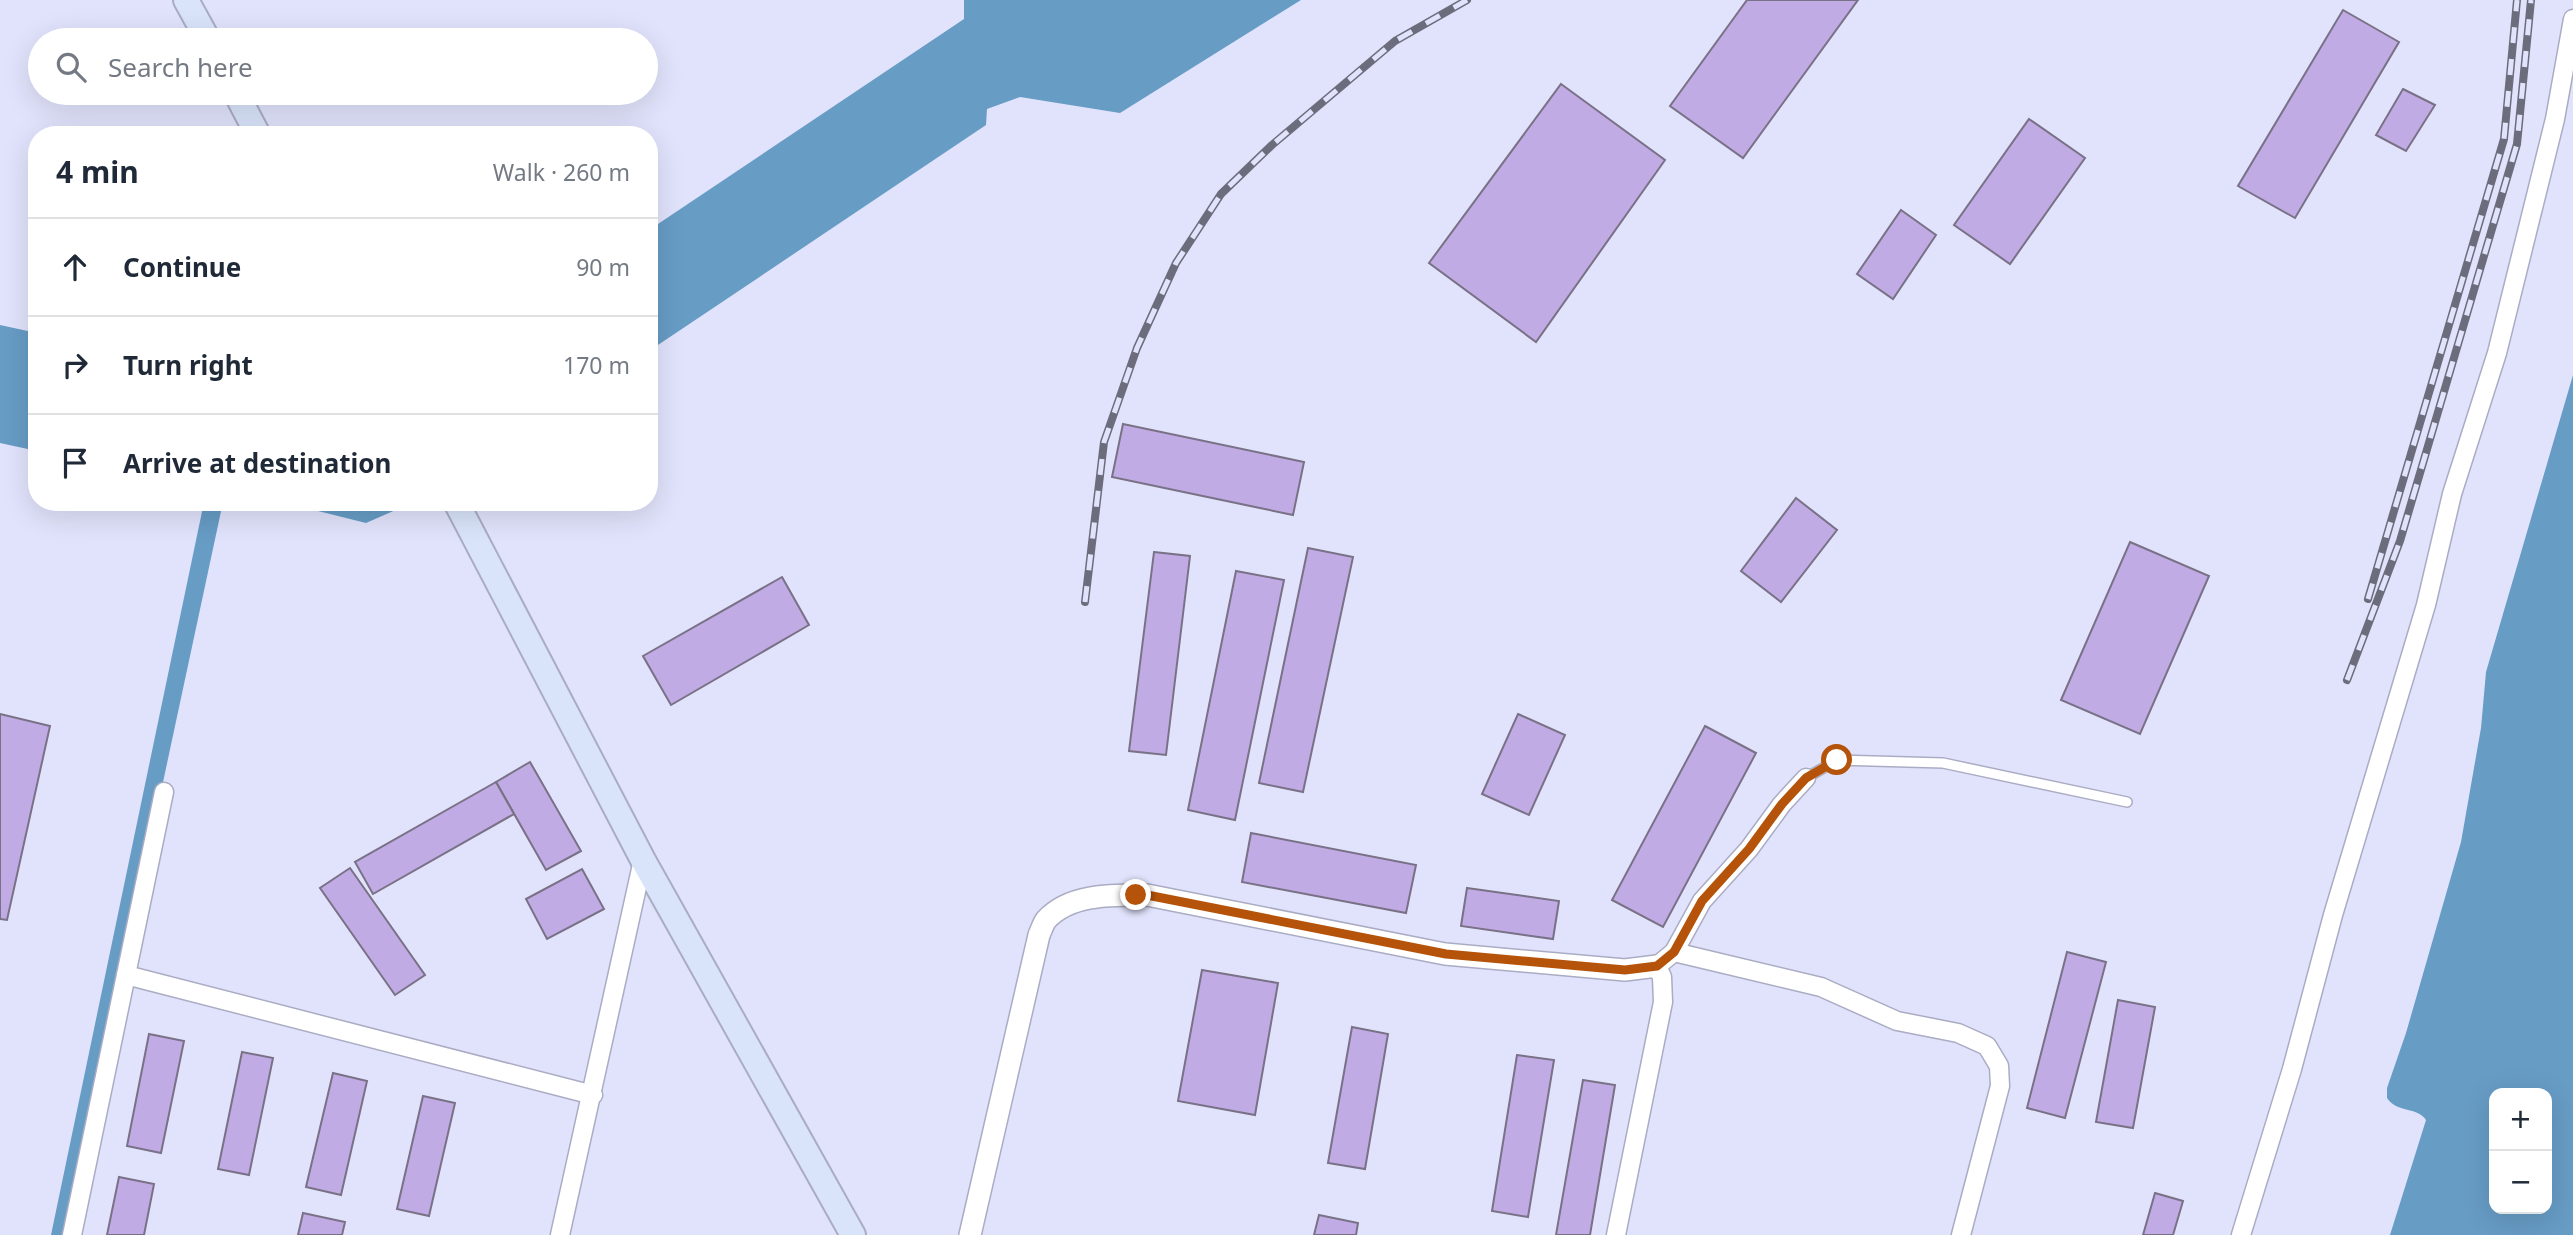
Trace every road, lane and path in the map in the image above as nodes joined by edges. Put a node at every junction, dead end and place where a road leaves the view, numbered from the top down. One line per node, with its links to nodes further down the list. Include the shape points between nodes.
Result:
1 (186, 0): 3 (main road)
2 (2573, 19): 21 (street, via 2555,120 2497,353 2452,494 2426,605)
3 (201, 28)
4 (242, 105): 5 (main road)
5 (253, 126)
6 (461, 511): 10 (main road)
7 (1806, 778): 9 (lane, via 1837,760 1943,763); 11 (street, via 1702,901)
8 (163, 792): 13 (street)
9 (2127, 802)
10 (643, 860): 14 (street); 17 (main road)
11 (1674, 952): 12 (street); 20 (street, via 1821,987 1897,1021 1958,1033 1987,1046 1998,1066 2000,1086)
12 (1657, 966): 18 (street, via 1625,970 1446,954 1147,895 1101,894 1064,907 1046,920 1039,935); 19 (street, via 1663,1002)
13 (126, 975): 14 (street); 15 (street)
14 (593, 1095): 16 (street)
15 (72, 1235)
16 (560, 1235)
17 (852, 1235)
18 (971, 1235)
19 (1616, 1235)
20 (1961, 1235)
21 (2241, 1235)

